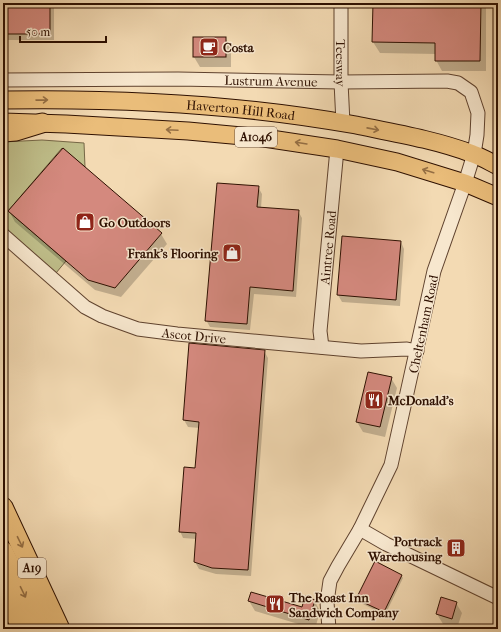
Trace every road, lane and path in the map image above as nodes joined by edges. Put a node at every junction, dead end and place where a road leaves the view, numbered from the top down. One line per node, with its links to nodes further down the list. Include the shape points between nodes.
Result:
1 (341, 3): 3 (street, Teesway)
2 (3, 80): 3 (street, Lustrum Avenue, via 178,79)
3 (341, 82): 7 (street, Teesway); 10 (street, Lustrum Avenue, via 458,83 471,92 478,113)
4 (3, 100): 7 (main road, Haverton Hill Road / A1046, one-way to 7, via 176,104)
5 (3, 122): 6 (main road, Haverton Hill Road / A1046)
6 (42, 123): 8 (highway, A1046); 9 (main road, Haverton Hill Road / A1046, one-way to 6, via 264,138 188,131)
7 (343, 123): 10 (main road, Haverton Hill Road / A1046, one-way to 10, via 426,140)
8 (3, 132)
9 (337, 149): 12 (main road, Haverton Hill Road / A1046, one-way to 9, via 397,162); 15 (street, Aintree Road, via 320,331)
10 (474, 154): 11 (main road, A1046); 12 (street, Cheltenham Road)
11 (498, 166)
12 (465, 183): 13 (main road, A1046); 16 (street, Cheltenham Road, via 434,271)
13 (498, 197)
14 (3, 235): 15 (street, Ascot Drive, via 85,307 121,324 177,334)
15 (322, 347): 16 (street, Ascot Drive, via 361,351)
16 (417, 351): 18 (street, Cheltenham Road, via 391,465)
17 (3, 507): 24 (highway, A19, one-way to 24)
18 (360, 529): 21 (street); 25 (street, Cheltenham Road, via 330,581 327,602)
19 (5, 554): 23 (highway, A19, one-way to 23)
20 (3, 588): 22 (highway, A19)
21 (498, 598)
22 (22, 629)
23 (41, 629)
24 (60, 629)
25 (329, 629)

